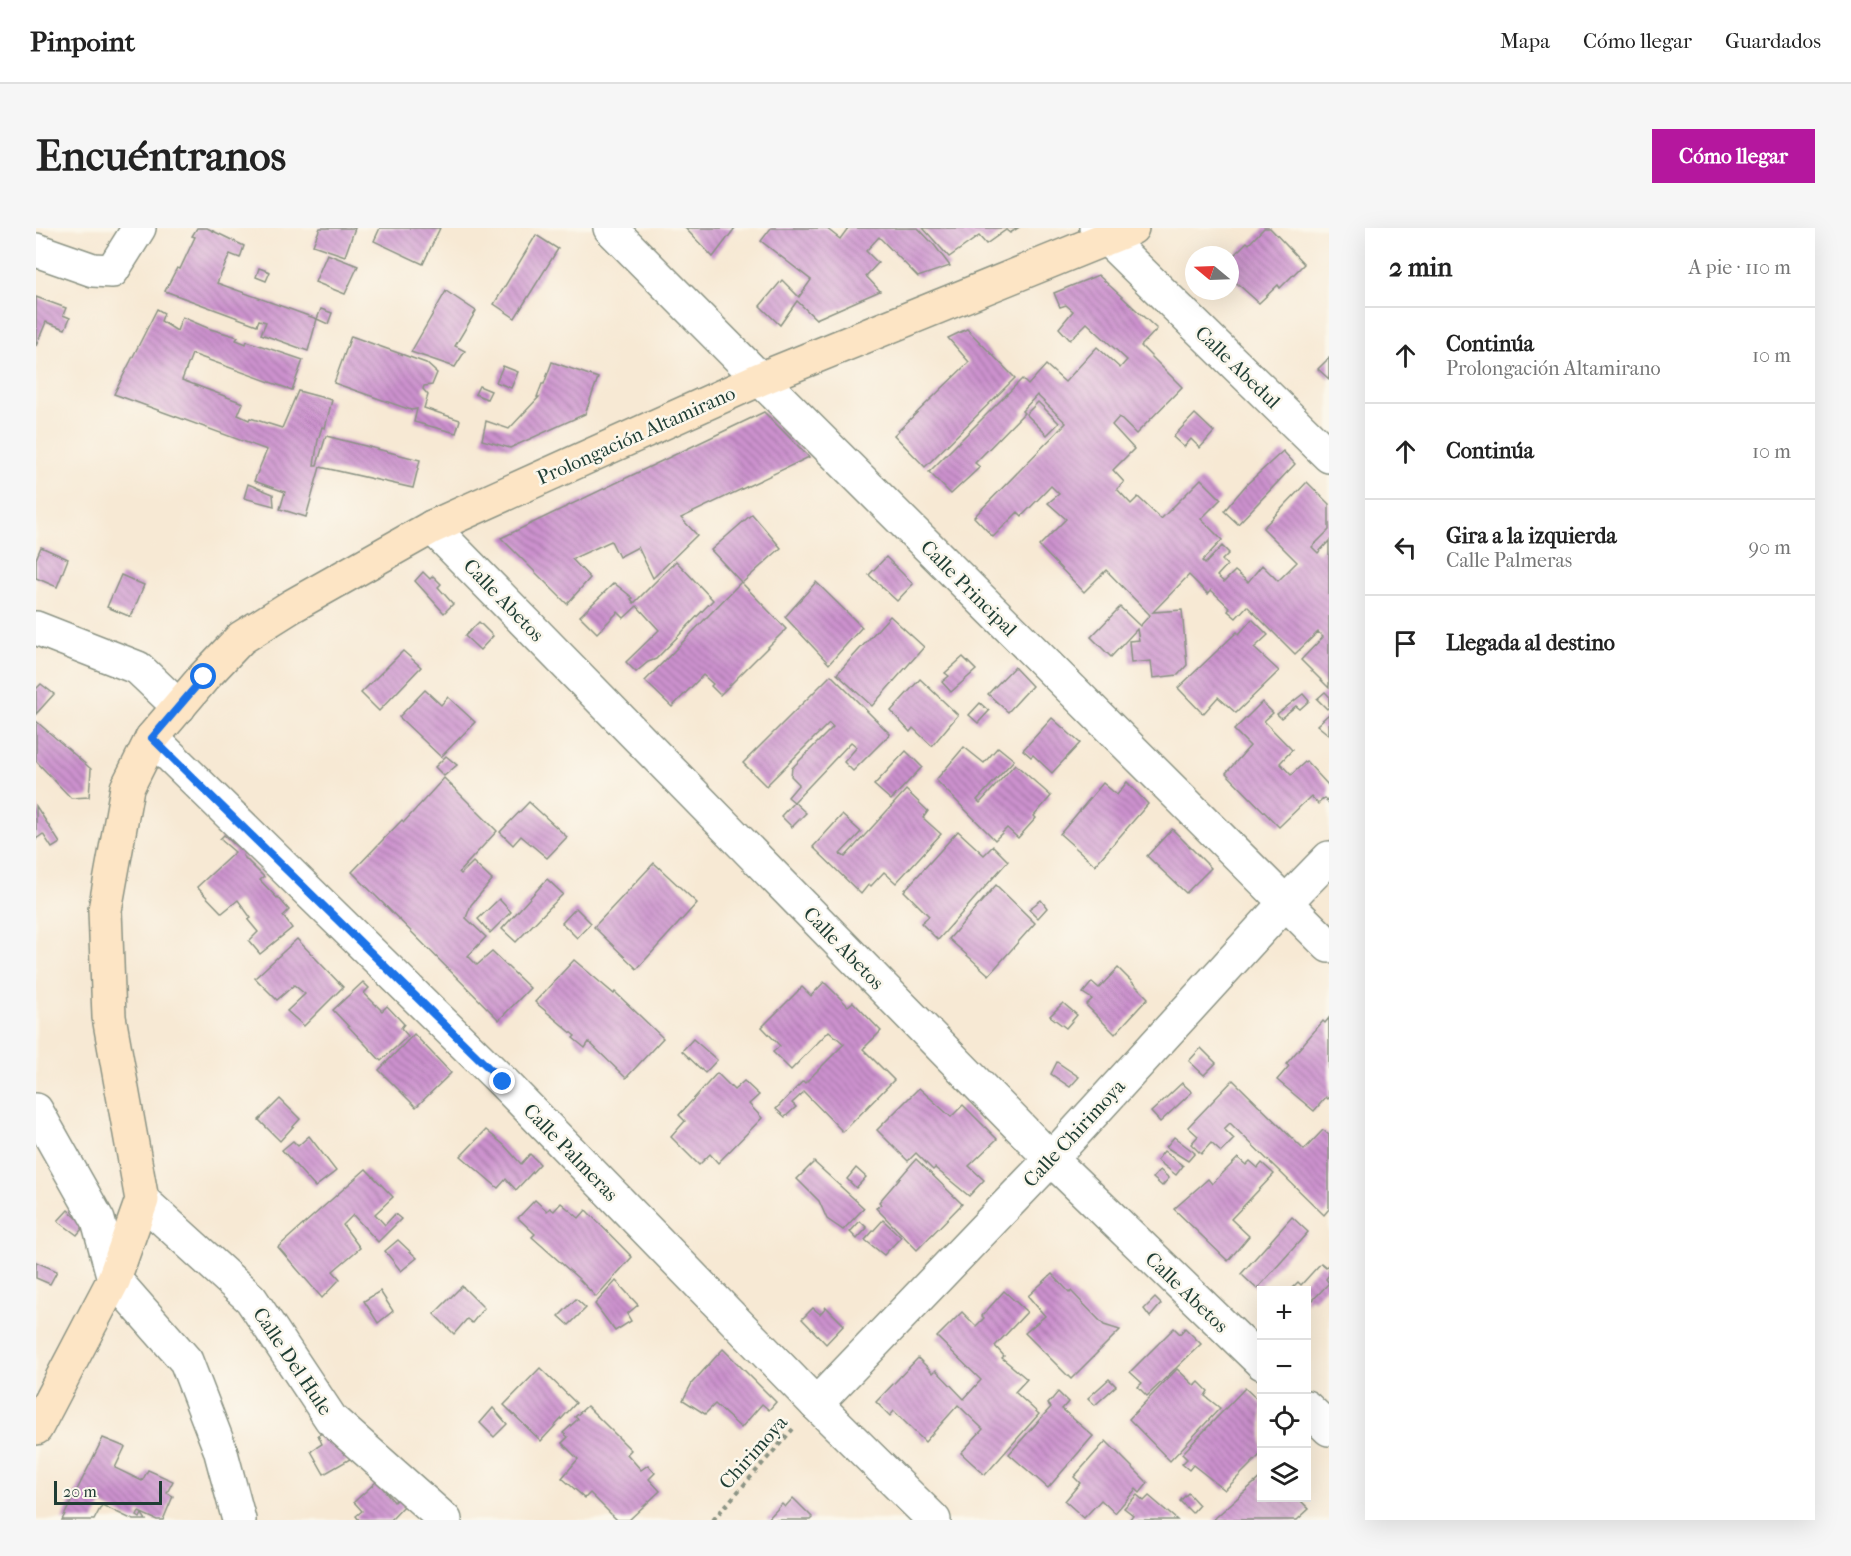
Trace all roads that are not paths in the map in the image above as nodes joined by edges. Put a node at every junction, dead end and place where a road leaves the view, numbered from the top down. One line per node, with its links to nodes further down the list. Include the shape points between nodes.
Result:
1 (139, 228): 4 (street, via 112,271 93,270)
2 (610, 228): 5 (street, Calle Principal)
3 (1112, 231): 5 (street, Prolongación Altamirano); 6 (street, Calle Abedul)
4 (36, 250)
5 (760, 379): 7 (street, Prolongación Altamirano); 12 (street, Calle Principal)
6 (1329, 456)
7 (432, 526): 9 (street, Prolongación Altamirano, via 241,638); 15 (street, Calle Abetos)
8 (36, 628): 9 (street, via 138,668)
9 (179, 707): 10 (street, Prolongación Altamirano)
10 (152, 738): 16 (street, Prolongación Altamirano, via 127,788 105,910 108,1017); 19 (street, Calle Palmeras, via 503,1082)
11 (1329, 858): 12 (street, Calle Chirimoya)
12 (1285, 903): 13 (street, Calle Principal); 15 (street, Calle Chirimoya)
13 (1329, 946)
14 (36, 1110): 17 (street, via 98,1220)
15 (1051, 1159): 18 (street, Calle Abetos); 19 (street, Calle Chirimoya)
16 (142, 1200): 17 (street); 24 (street, Calle Del Hule, via 251,1299 331,1419)
17 (114, 1279): 21 (street); 23 (street, via 186,1361 220,1449)
18 (1257, 1359)
19 (816, 1404): 25 (street, Calle Palmeras)
20 (1311, 1412): 22 (street)
21 (36, 1428)
22 (1329, 1429)
23 (239, 1520)
24 (445, 1520)
25 (934, 1520)

